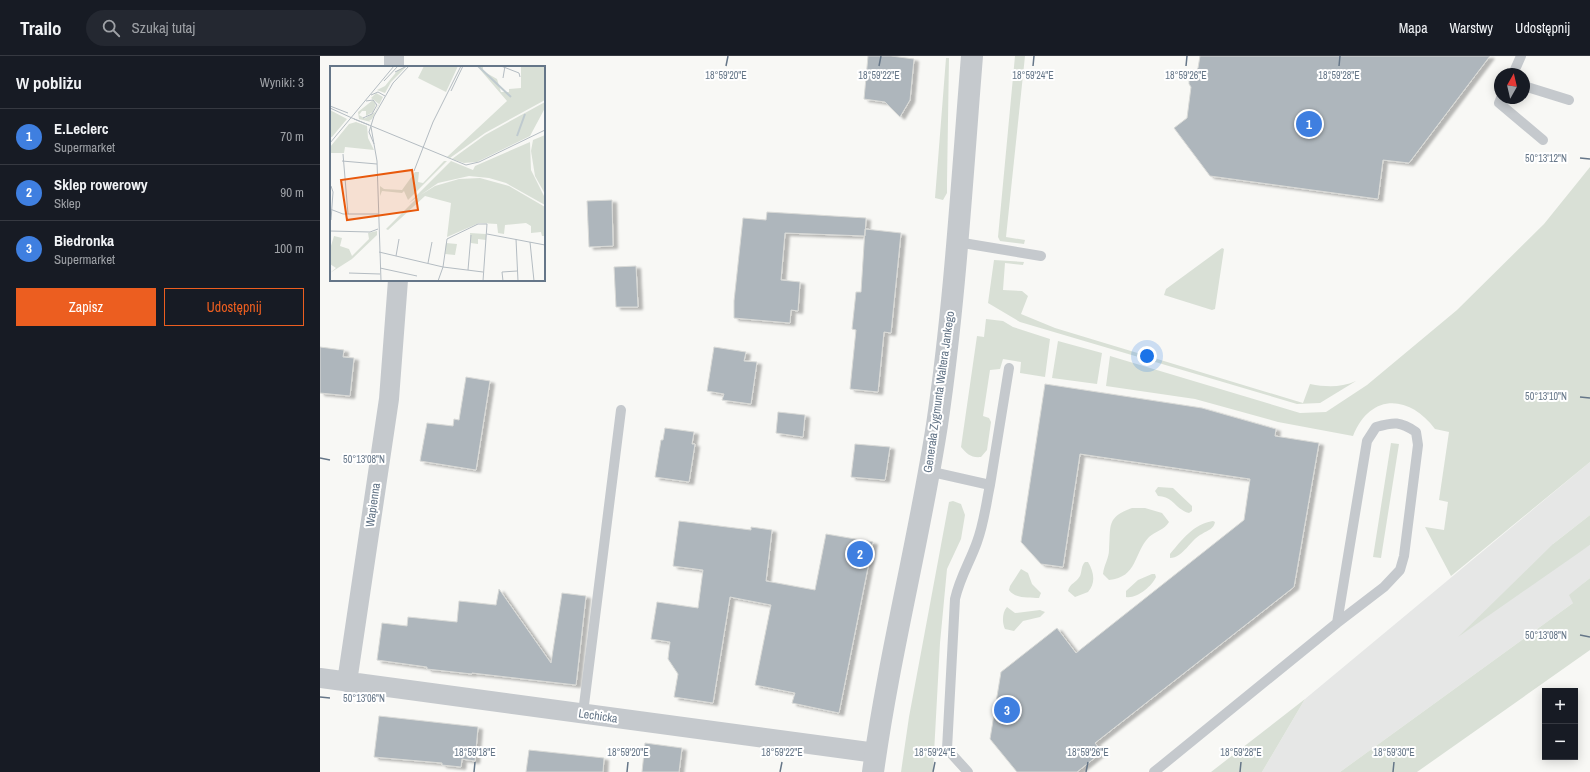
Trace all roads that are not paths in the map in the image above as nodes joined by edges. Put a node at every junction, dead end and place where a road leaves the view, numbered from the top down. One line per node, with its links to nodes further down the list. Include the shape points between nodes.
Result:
1 (972, 56): 8 (street, Generała Zygmunta Waltera Jankego)
2 (1521, 56): 3 (lane)
3 (1516, 68)
4 (1530, 88): 5 (lane)
5 (1569, 100)
6 (1499, 104): 7 (lane)
7 (1543, 140)
8 (957, 242): 9 (lane); 13 (street, Generała Zygmunta Waltera Jankego, via 944,371)
9 (1041, 256)
10 (398, 281): 17 (street, Wapienna, via 389,399)
11 (1009, 368): 14 (lane)
12 (621, 410): 18 (lane)
13 (928, 471): 14 (lane); 19 (street, Generała Zygmunta Waltera Jankego, via 886,689)
14 (990, 484): 20 (lane, via 977,543 960,580 955,599 947,749)
15 (1337, 623): 15 (lane, via 1384,587 1400,570 1418,445 1416,432 1405,425 1392,423 1376,427 1367,441); 21 (lane)
16 (320, 678): 17 (street, Lechicka)
17 (347, 682): 18 (street, Lechicka)
18 (583, 714): 19 (street, Lechicka)
19 (875, 763)
20 (968, 772)
21 (1154, 772)

